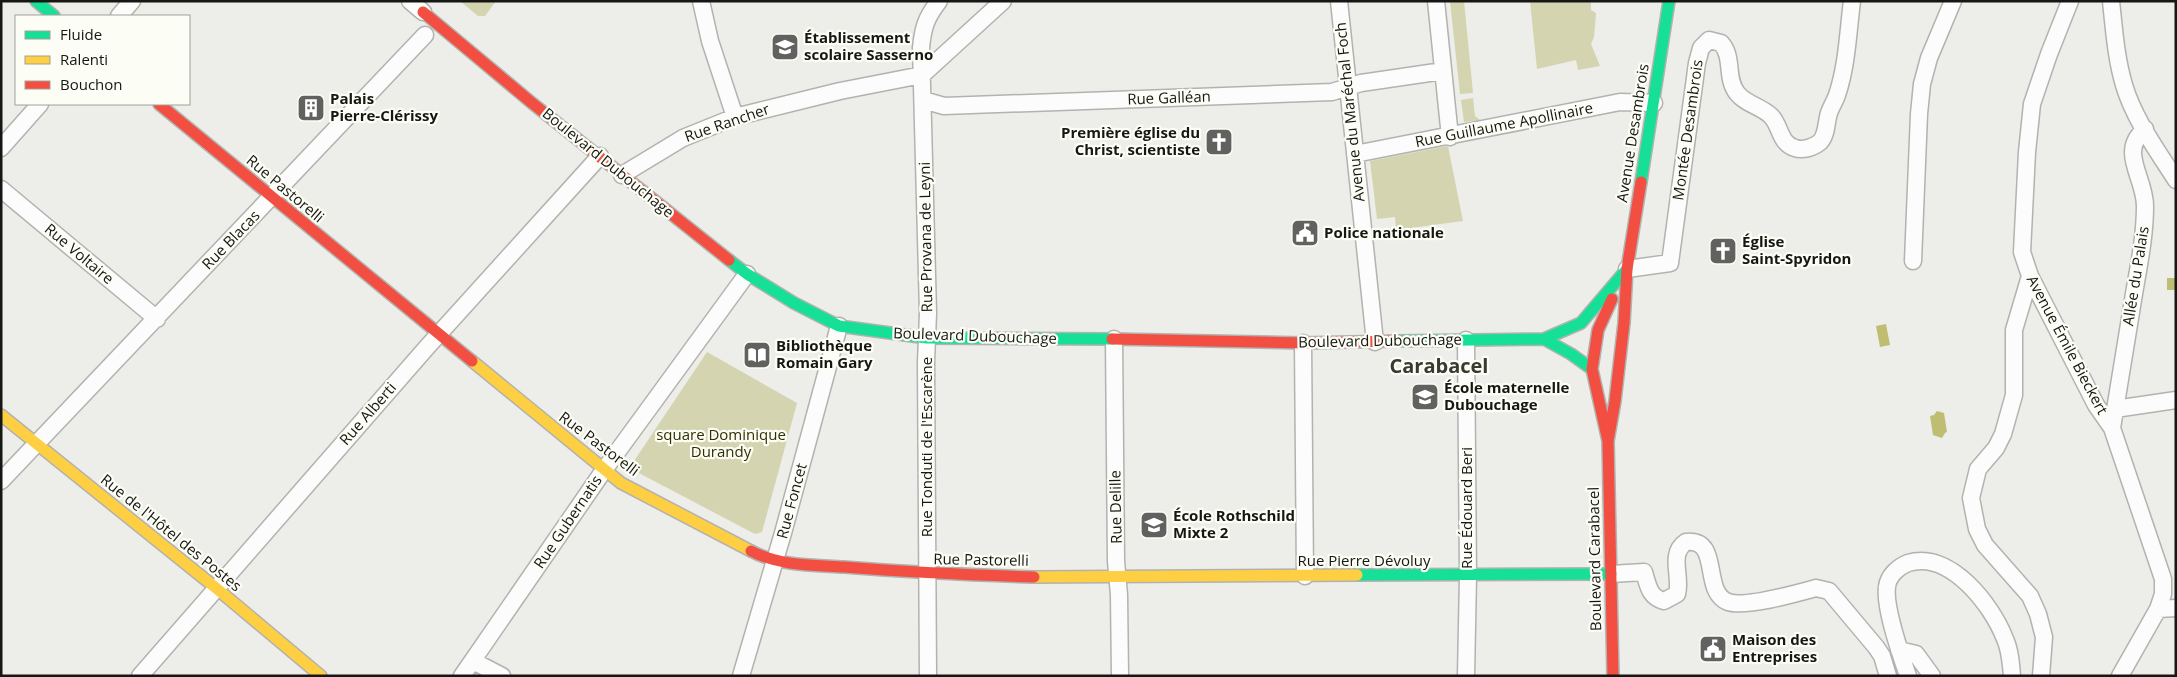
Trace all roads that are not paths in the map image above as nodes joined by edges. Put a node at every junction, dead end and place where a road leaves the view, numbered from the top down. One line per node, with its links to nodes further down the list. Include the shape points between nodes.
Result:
1 (36, 1): 15 (main road)
2 (132, 1): 16 (street)
3 (410, 1): 14 (street, Boulevard Dubouchage)
4 (701, 1): 25 (street)
5 (939, 1): 19 (street, Rue Provana de Leyni, via 922,30)
6 (1003, 1): 19 (street)
7 (1339, 1): 20 (street, Avenue du Maréchal Foch)
8 (1436, 1): 18 (street)
9 (1669, 1): 22 (main road, Avenue Desambrois)
10 (1852, 1): 36 (street, Montée Desambrois, via 1837,96 1822,139 1808,148 1788,145 1773,118 1737,94 1730,78 1727,52 1721,43 1709,40 1703,44 1697,63 1670,263)
11 (1953, 1): 35 (street, via 1929,58 1922,84)
12 (2070, 1): 38 (street, Avenue Émile Bieckert, via 2032,104 2022,242)
13 (2111, 1): 26 (street, via 2120,70 2135,112)
14 (420, 6): 17 (main road); 30 (main road, Boulevard Dubouchage)
15 (53, 15)
16 (119, 15)
17 (426, 35): 34 (street, Rue Blacas)
18 (1443, 71): 20 (street, Rue Galléan); 27 (street)
19 (922, 75): 21 (street, Rue Provana de Leyni); 25 (street, Rue Rancher)
20 (1348, 87): 21 (street, Rue Galléan, via 1332,92 944,106); 29 (street, Avenue du Maréchal Foch)
21 (922, 100): 42 (street, Rue Provana de Leyni)
22 (1654, 103): 27 (street, Rue Guillaume Apollinaire, via 1620,102); 36 (main road, Avenue Desambrois)
23 (39, 105): 28 (street)
24 (160, 105): 34 (main road, Rue Pastorelli)
25 (734, 117): 31 (street, Rue Rancher, via 684,138)
26 (2145, 129): 32 (street); 50 (street, Allée du Palais, via 2136,136 2133,145 2132,157 2144,197 2145,219)
27 (1450, 137): 29 (street, Rue Guillaume Apollinaire)
28 (1, 148)
29 (1355, 154): 46 (street, Avenue du Maréchal Foch)
30 (600, 156): 31 (main road, Boulevard Dubouchage); 41 (street, Rue Alberti)
31 (622, 175): 37 (main road, Boulevard Dubouchage)
32 (2176, 180)
33 (1, 188): 39 (street, Rue Voltaire)
34 (272, 198): 39 (street, Rue Blacas); 41 (main road, Rue Pastorelli)
35 (1913, 261)
36 (1626, 269): 45 (main road, Boulevard Dubouchage, via 1581,323); 48 (main road, Boulevard Carabacel, via 1598,330); 53 (main road, Boulevard Carabacel, via 1624,323)
37 (747, 274): 40 (main road, Boulevard Dubouchage); 55 (street, Rue Gubernatis)
38 (2030, 276): 52 (street, Avenue Émile Bieckert, via 2096,405); 81 (street, via 2014,330 2014,395 2003,434 1978,469 1970,498 1984,545 2030,596 2038,614 2044,637)
39 (156, 319): 54 (street, Rue Blacas)
40 (839, 326): 42 (main road, Boulevard Dubouchage); 57 (street, Rue Foncet)
41 (439, 334): 55 (main road, Rue Pastorelli); 63 (street, Rue Alberti)
42 (927, 338): 43 (main road, Boulevard Dubouchage); 58 (street, Rue Tonduti de l'Escarène)
43 (1114, 339): 47 (main road, Boulevard Dubouchage); 60 (street, Rue Delille)
44 (1466, 340): 45 (main road, Boulevard Dubouchage); 46 (main road, Boulevard Dubouchage); 62 (street, Rue Édouard Beri)
45 (1544, 340): 48 (main road, Boulevard Dubouchage)
46 (1375, 342): 47 (main road, Boulevard Dubouchage)
47 (1303, 343): 61 (street)
48 (1592, 369): 53 (main road, Boulevard Carabacel)
49 (2176, 400): 50 (street)
50 (2115, 409): 52 (street, Allée du Palais)
51 (1, 415): 54 (main road, Rue de l'Hôtel des Postes)
52 (2112, 428): 65 (street, Avenue Émile Bieckert, via 2163,579)
53 (1608, 441): 59 (main road, Boulevard Carabacel)
54 (37, 445): 56 (street, Rue Blacas); 63 (main road, Rue de l'Hôtel des Postes)
55 (604, 470): 57 (main road, Rue Pastorelli, via 621,483); 67 (street, Rue Gubernatis)
56 (1, 481)
57 (775, 561): 58 (main road, Rue Pastorelli); 72 (street, Rue Foncet)
58 (927, 574): 60 (main road, Rue Pastorelli); 73 (street, Rue Tonduti de l'Escarène)
59 (1611, 574): 62 (main road, Rue Pierre Dévoluy); 76 (main road, Boulevard Carabacel); 77 (street, via 1644,572 1650,593 1664,601 1677,594 1676,568 1680,548 1693,541 1704,547 1716,594 1727,602 1773,599 1823,588 1876,646)
60 (1118, 576): 61 (main road, Rue Pierre Dévoluy); 74 (street, Rue Delille)
61 (1305, 576): 62 (main road, Rue Pierre Dévoluy)
62 (1468, 576): 75 (street, Rue Édouard Beri)
63 (216, 588): 68 (street, Rue Alberti); 69 (main road, Rue de l'Hôtel des Postes)
64 (2176, 608): 65 (street)
65 (2158, 609): 82 (street, Avenue Émile Bieckert)
66 (1899, 650): 78 (street); 79 (street, via 1916,654); 80 (street, via 1889,609 1889,578 1903,565 1928,560 1955,574 1985,603 2006,640)
67 (473, 661): 70 (street, Rue Gubernatis); 71 (street)
68 (140, 676)
69 (321, 676)
70 (462, 676)
71 (502, 676)
72 (741, 676)
73 (928, 676)
74 (1120, 676)
75 (1466, 676)
76 (1613, 676)
77 (1888, 676)
78 (1908, 676)
79 (1932, 676)
80 (2012, 676)
81 (2041, 676)
82 (2120, 676)

